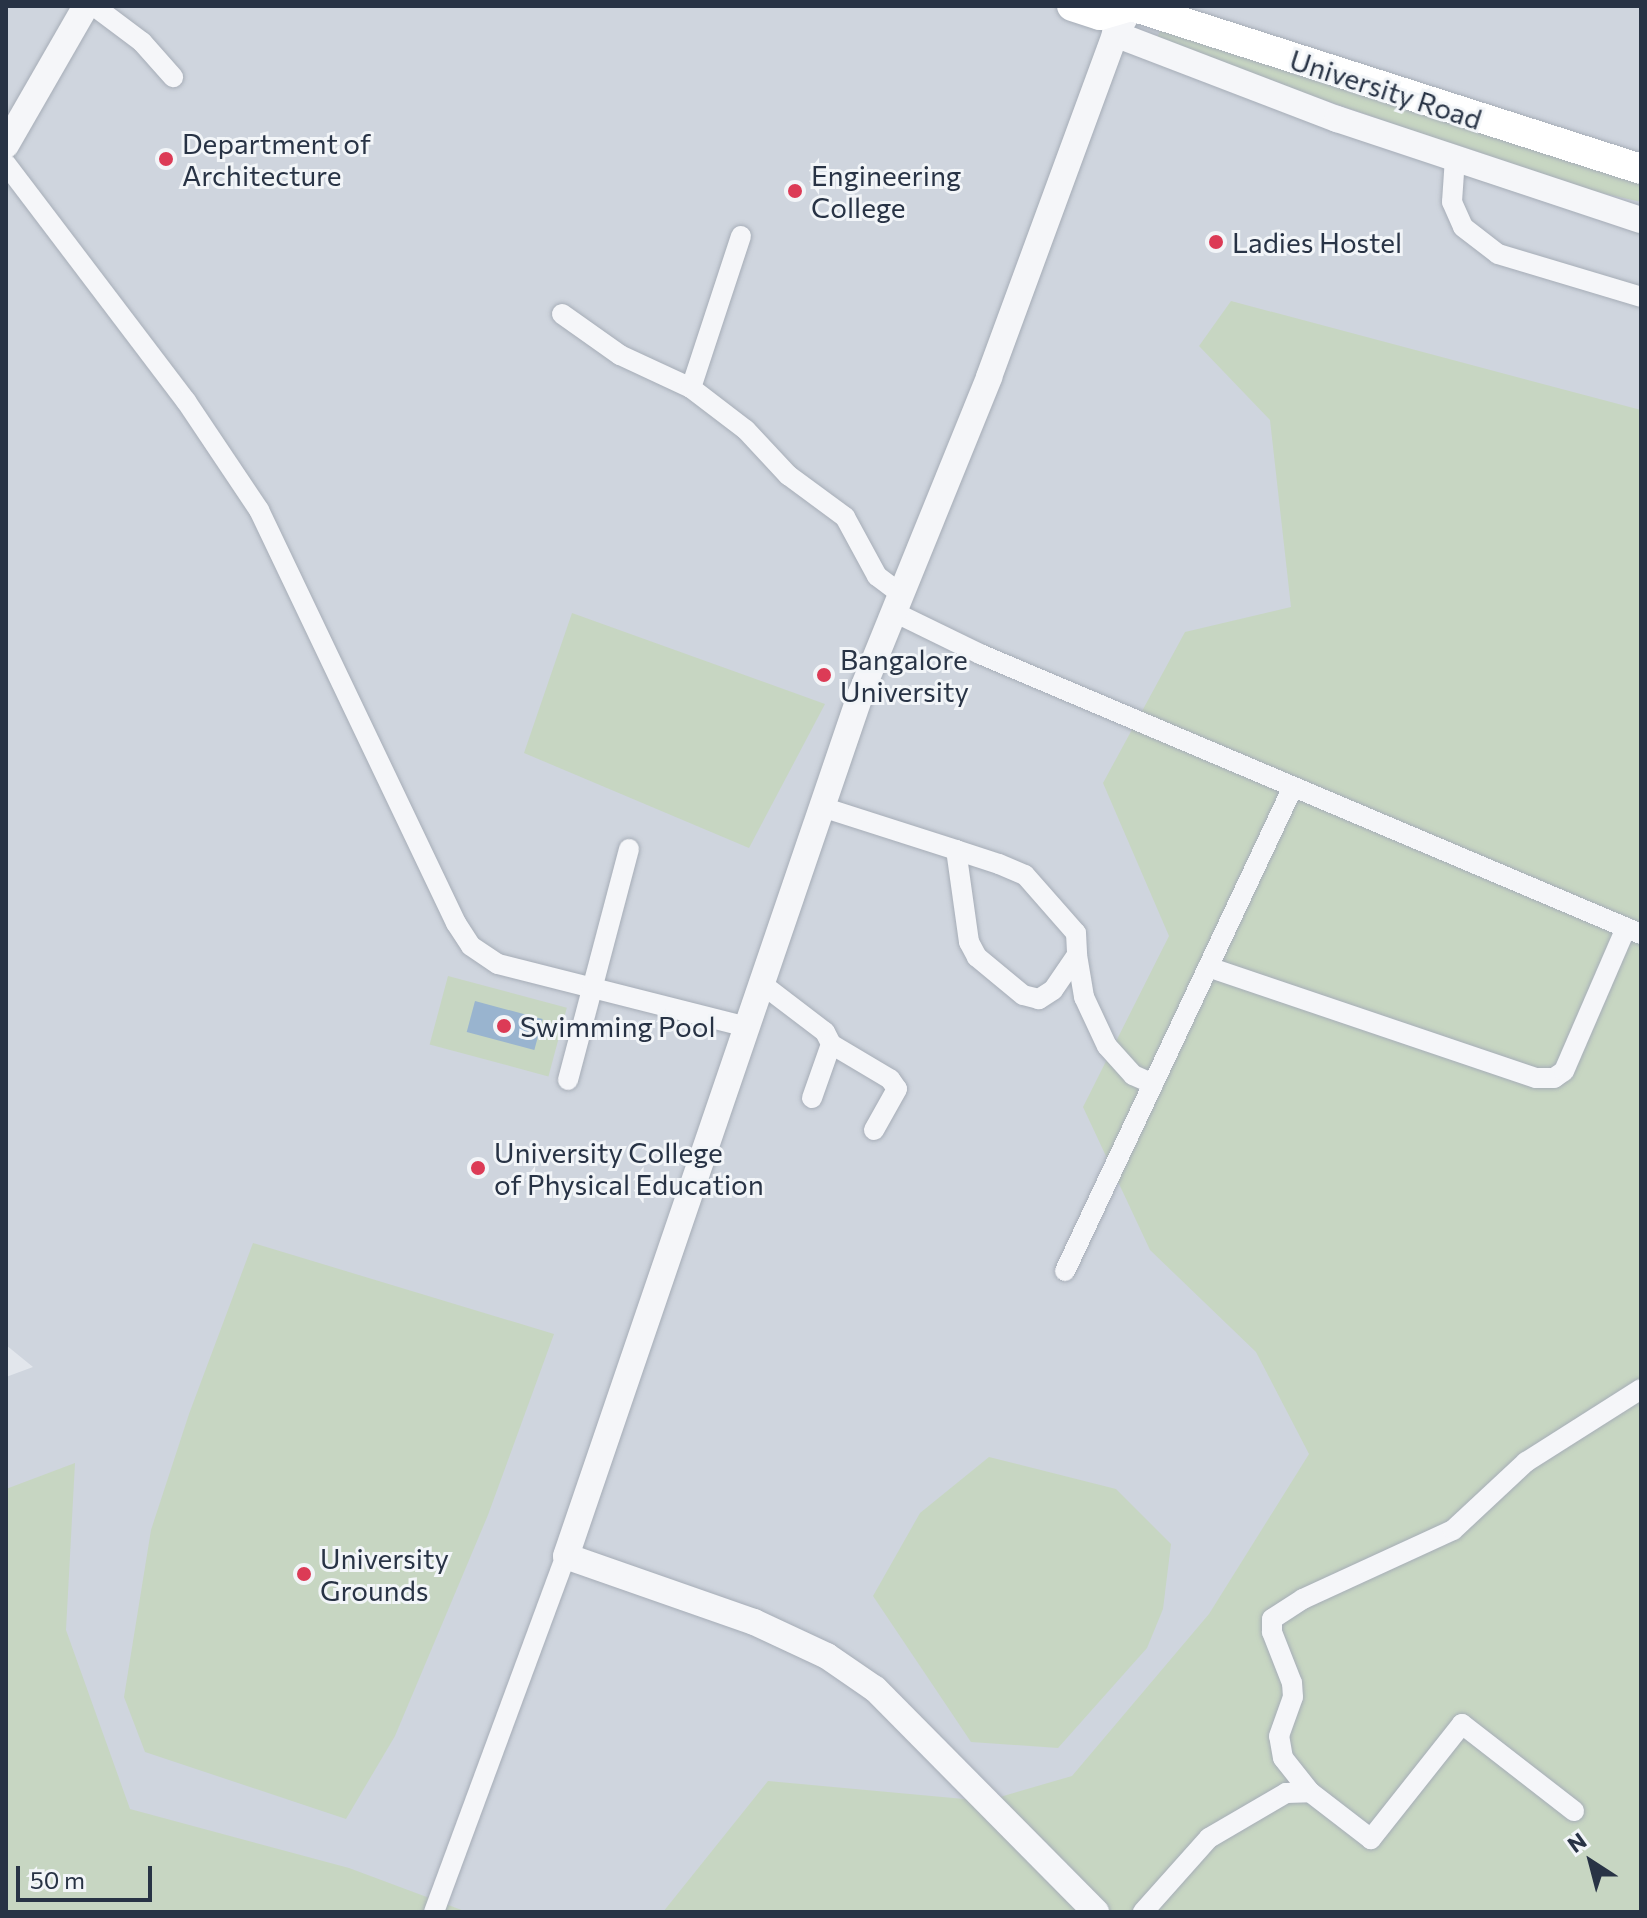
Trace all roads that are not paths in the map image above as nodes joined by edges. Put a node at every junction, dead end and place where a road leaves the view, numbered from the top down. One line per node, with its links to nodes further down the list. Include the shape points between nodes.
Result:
1 (86, 6): 7 (street)
2 (94, 6): 6 (street, via 142,42)
3 (1072, 6): 4 (main road, University Road, via 1100,15)
4 (1132, 6): 5 (street); 10 (main road, University Road)
5 (1115, 34): 8 (street); 16 (street, via 989,377)
6 (173, 77)
7 (6, 145)
8 (1455, 158): 11 (street); 13 (street, via 1452,202 1463,227 1498,254)
9 (6, 164): 25 (street, via 186,401 259,510 471,946 498,964)
10 (1641, 169)
11 (1641, 220)
12 (741, 236): 15 (street)
13 (1641, 297)
14 (562, 314): 15 (street, via 620,355)
15 (691, 388): 16 (street, via 746,430 788,475 845,517)
16 (898, 603): 17 (street, via 980,654); 18 (street)
17 (1293, 787): 21 (street); 23 (street)
18 (822, 807): 20 (street); 24 (street)
19 (629, 849): 25 (street)
20 (956, 850): 22 (street, via 1025,875 1076,933); 22 (street, via 969,942 987,969 1023,995 1039,999 1053,990)
21 (1633, 931): 23 (street, via 1564,1071 1554,1078 1536,1078)
22 (1077, 955): 29 (street, via 1084,997 1107,1046 1133,1075)
23 (1208, 967): 29 (street)
24 (762, 984): 26 (street); 27 (street, via 825,1032)
25 (591, 988): 26 (street); 28 (street)
26 (747, 1027): 34 (street)
27 (831, 1044): 30 (street); 31 (street, via 870,1064 897,1089)
28 (568, 1080)
29 (1153, 1084): 32 (street)
30 (812, 1098)
31 (874, 1130)
32 (1065, 1271)
33 (1641, 1389): 35 (street, via 1526,1462 1453,1530 1303,1599 1272,1619 1292,1683 1293,1697 1279,1736 1283,1758)
34 (566, 1556): 37 (street); 38 (street, via 754,1622 827,1656 875,1689)
35 (1310, 1792): 36 (street, via 1371,1839 1462,1724); 39 (street, via 1286,1793 1209,1838)
36 (1574, 1811)
37 (434, 1912)
38 (1096, 1912)
39 (1143, 1912)

